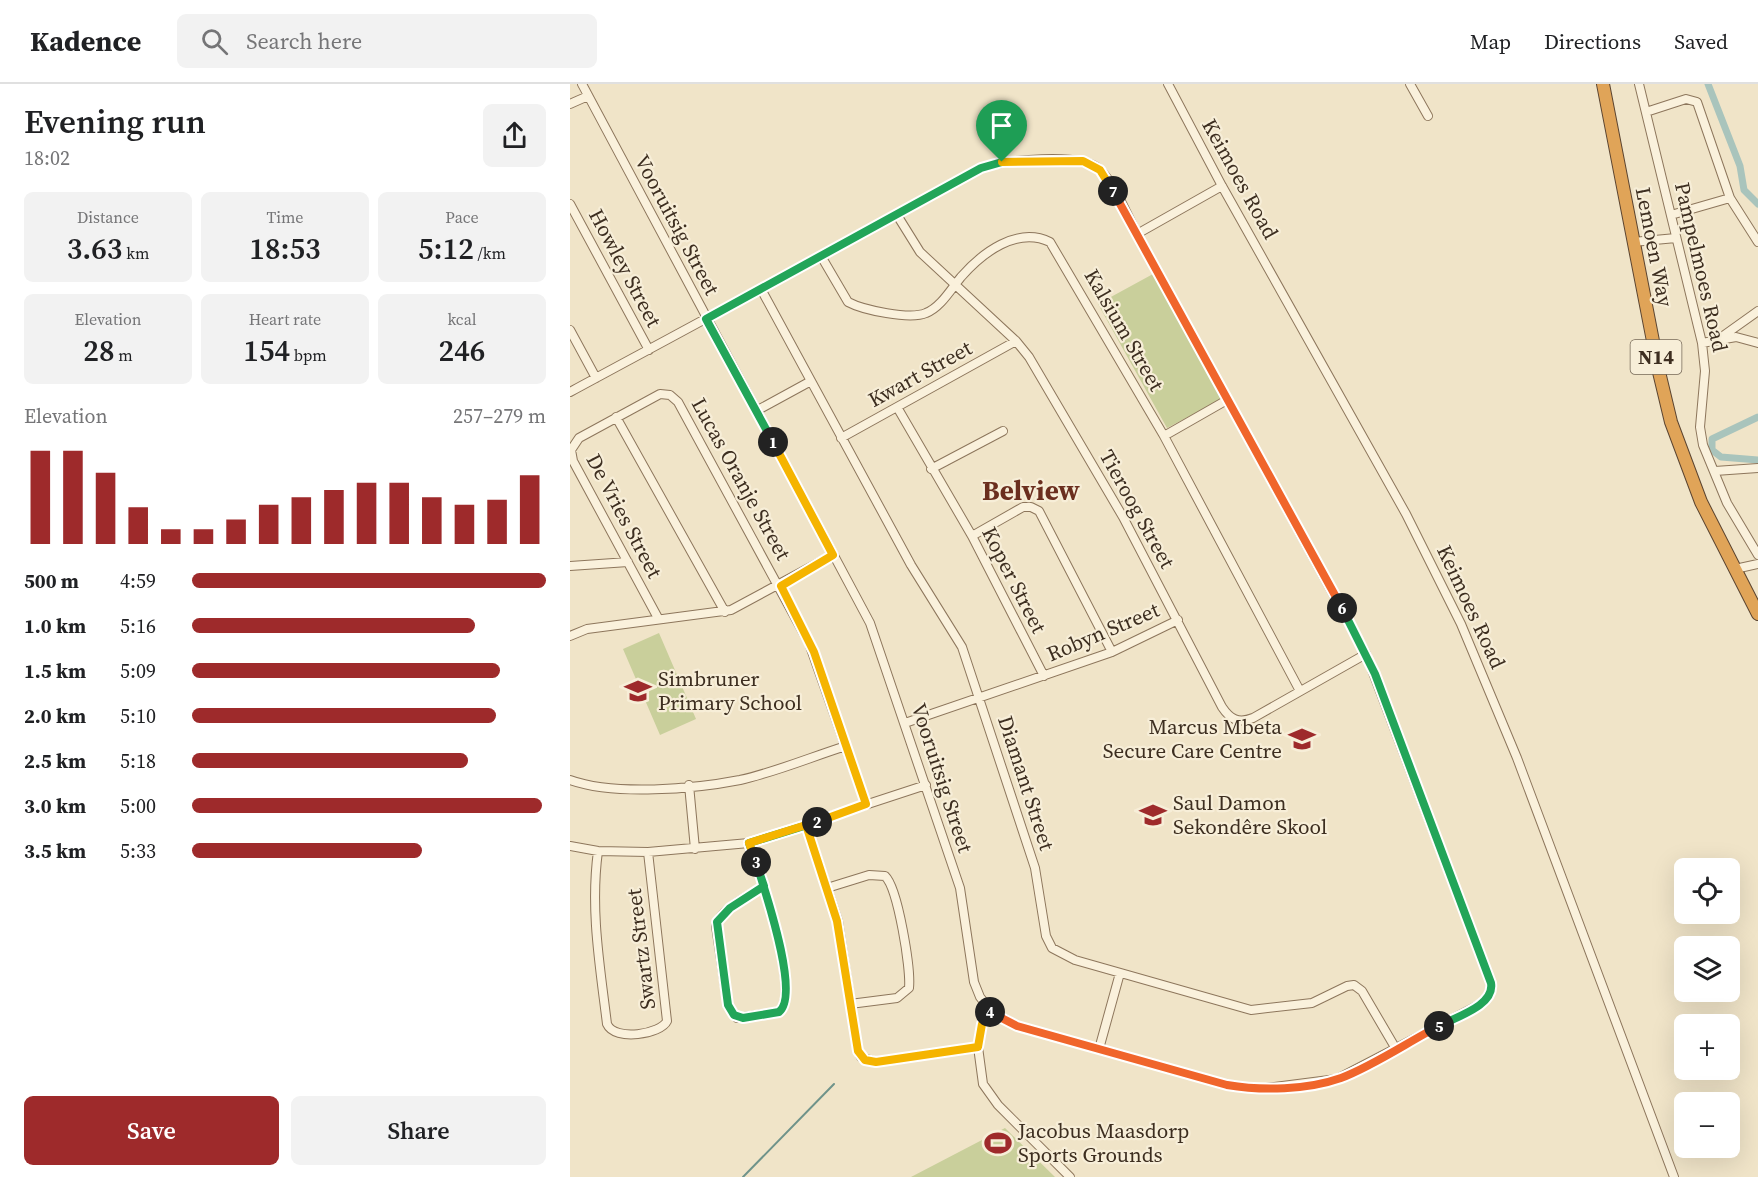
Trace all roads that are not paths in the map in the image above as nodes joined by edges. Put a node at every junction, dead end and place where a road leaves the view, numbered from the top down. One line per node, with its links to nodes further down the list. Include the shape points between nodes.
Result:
1 (582, 84): 6 (street, Vooruitsig Street)
2 (1168, 84): 10 (street, Keimoes Road)
3 (1410, 84): 9 (street)
4 (1603, 84): 17 (highway, Lemoen Way / N14)
5 (1639, 84): 8 (street, Pampelmoes Road)
6 (588, 96): 7 (street); 23 (street, Vooruitsig Street)
7 (570, 104)
8 (1646, 112): 11 (street, via 1686,99 1697,102); 14 (street, Pampelmoes Road)
9 (1428, 116)
10 (1222, 186): 15 (street); 84 (street, Keimoes Road, via 1406,514 1461,624 1517,758)
11 (1730, 198): 14 (street); 18 (street)
12 (570, 204): 29 (street, Howley Street)
13 (897, 215): 15 (street, via 993,164 1077,160 1093,165 1104,175); 19 (street); 20 (street, Tieroog Street, via 915,245)
14 (1671, 215): 16 (street, Pampelmoes Road)
15 (1137, 234): 33 (street)
16 (1676, 238): 17 (street); 27 (street, Pampelmoes Road)
17 (1633, 242): 51 (highway, Lemoen Way / N14, via 1671,422 1701,502)
18 (1758, 242)
19 (821, 256): 20 (street, Kalsium Street, via 846,300 856,306 922,315 939,304); 21 (street)
20 (955, 284): 26 (street, Tieroog Street); 38 (street, Kalsium Street, via 997,246 1023,237 1050,242)
21 (761, 289): 23 (street); 31 (street, Diamant Street)
22 (1758, 311): 25 (street)
23 (706, 319): 29 (street); 35 (street, Vooruitsig Street)
24 (570, 330): 30 (street)
25 (1720, 338): 27 (street); 28 (street, via 1736,337)
26 (1016, 341): 34 (street, Kwart Street); 56 (street, Tieroog Street, via 1103,482)
27 (1702, 343): 43 (street, Pampelmoes Road, via 1705,377 1700,427)
28 (1758, 343)
29 (649, 350): 30 (street)
30 (596, 378): 32 (street)
31 (811, 381): 35 (street); 39 (street, Diamant Street)
32 (570, 392)
33 (1227, 400): 38 (street); 59 (street)
34 (897, 407): 39 (street, Kwart Street); 41 (street, Koper Street)
35 (756, 411): 46 (street, Vooruitsig Street)
36 (616, 417): 48 (street, De Vries Street, via 575,441 571,455); 52 (street, Lucas Oranje Street, via 660,394 675,399); 53 (street)
37 (1003, 431): 41 (street)
38 (1164, 436): 61 (street, Kalsium Street)
39 (841, 438): 62 (street, Diamant Street, via 911,565 957,636)
40 (1758, 468): 42 (street)
41 (931, 469): 45 (street, Koper Street)
42 (1736, 469): 43 (street); 44 (street)
43 (1715, 471): 44 (street, Pampelmoes Road)
44 (1720, 486): 47 (street, Pampelmoes Road)
45 (972, 536): 58 (street, via 1023,507 1039,511); 60 (street, Koper Street)
46 (833, 555): 52 (street); 63 (street, Vooruitsig Street, via 870,623)
47 (1758, 555)
48 (628, 562): 50 (street); 55 (street, De Vries Street)
49 (1758, 564): 51 (street)
50 (570, 566)
51 (1735, 569): 54 (highway, Lemoen Way / N14)
52 (781, 586): 53 (street); 64 (street, Lucas Oranje Street, via 814,652)
53 (725, 612): 55 (street)
54 (1758, 614)
55 (658, 618): 57 (street, via 587,629)
56 (1178, 620): 58 (street, Robyn Street); 61 (street, Tieroog Street, via 1222,706 1233,719 1248,720)
57 (570, 636)
58 (1112, 652): 60 (street, Robyn Street)
59 (1366, 654): 61 (street, Tieroog Street); 81 (street, Vooruitsig Street, via 1492,987 1488,998 1479,1005)
60 (1044, 676): 62 (street, Robyn Street)
61 (1300, 691)
62 (979, 698): 63 (street, Robyn Street); 77 (street, Diamant Street, via 1035,868 1050,946 1064,957)
63 (905, 723): 67 (street, Vooruitsig Street)
64 (846, 746): 66 (street, via 740,780); 68 (street, Lucas Oranje Street)
65 (570, 780): 66 (street, via 621,789)
66 (689, 785): 72 (street)
67 (926, 785): 68 (street); 79 (street, Vooruitsig Street, via 962,896 974,982)
68 (866, 804): 69 (street)
69 (806, 825): 70 (street); 76 (street)
70 (749, 843): 72 (street); 75 (street)
71 (570, 846): 73 (street)
72 (695, 849): 74 (street)
73 (598, 851): 74 (street); 74 (street, Swartz Street, via 593,910 607,1024 615,1034 658,1030 667,1021)
74 (648, 852)
75 (764, 886): 75 (street, via 778,932 786,1001 779,1012 737,1018 728,1005 716,926 719,917)
76 (827, 888): 78 (street, via 837,921); 78 (street, via 869,875 885,876 891,882 898,908 909,988 897,998)
77 (1120, 973): 81 (street, Diamant Street, via 1251,1010 1304,1005 1347,986 1356,986); 82 (street)
78 (850, 1004): 80 (street, via 858,1051 865,1060 876,1062)
79 (991, 1011): 80 (street, via 982,1024); 82 (street, Vooruitsig Street, via 1017,1026)
80 (978, 1047): 83 (street, via 981,1076 989,1094)
81 (1396, 1048): 82 (street, Vooruitsig Street, via 1337,1079 1258,1089 1227,1085)
82 (1099, 1049)
83 (1070, 1177)
84 (1674, 1177)

